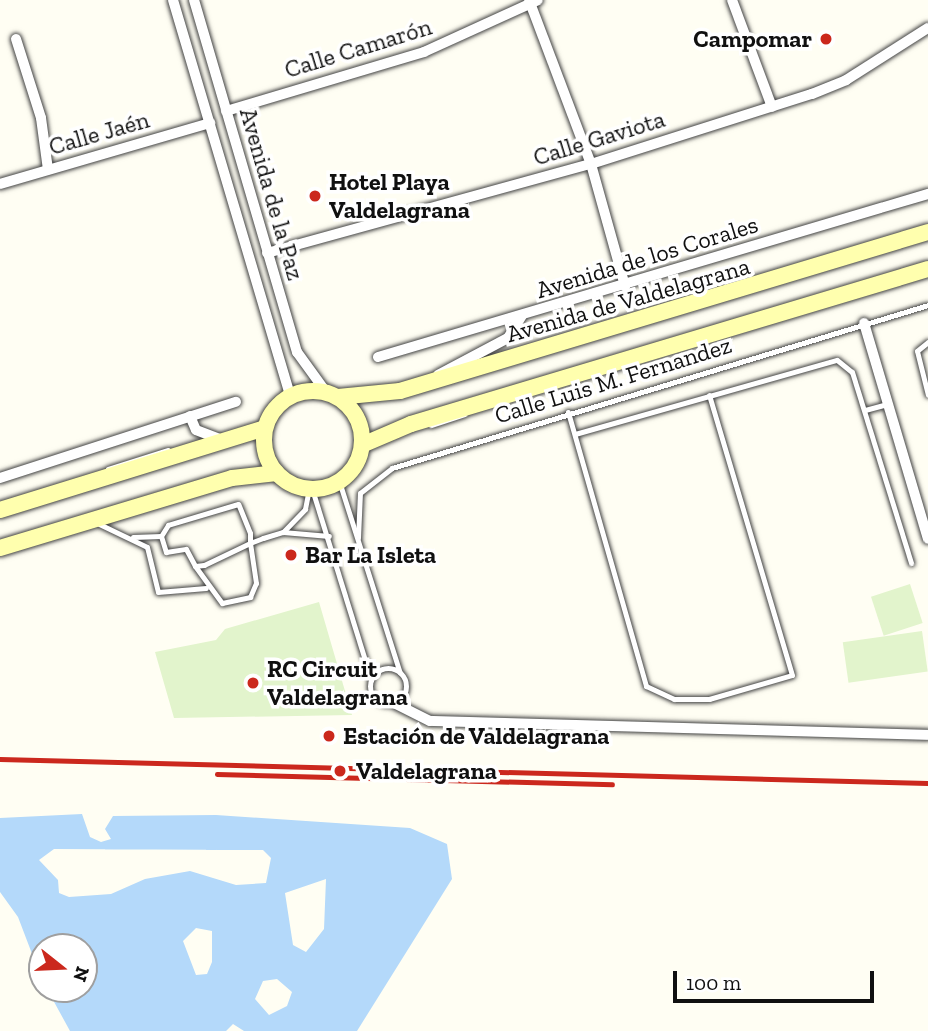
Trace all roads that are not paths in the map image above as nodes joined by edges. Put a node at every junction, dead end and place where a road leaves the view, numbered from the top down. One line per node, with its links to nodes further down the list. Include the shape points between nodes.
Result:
1 (173, 0): 9 (street, Avenida de la Paz)
2 (194, 0): 8 (street, Avenida de la Paz)
3 (732, 0): 7 (street)
4 (532, 2): 8 (street, Calle Camarón, via 424,52); 10 (street)
5 (928, 28): 7 (street, Calle Gaviota, via 846,80)
6 (16, 39): 11 (street, via 41,118)
7 (772, 107): 10 (street, Calle Gaviota)
8 (226, 111): 15 (street, Avenida de la Paz)
9 (210, 123): 11 (street, Calle Jaén); 27 (street, Avenida de la Paz)
10 (591, 164): 15 (street, Calle Gaviota); 17 (street)
11 (48, 170): 12 (street, Calle Jaén)
12 (0, 184)
13 (928, 194): 17 (street, Avenida de los Corales)
14 (928, 232): 23 (main road, Avenida de Valdelagrana)
15 (267, 253): 24 (street, Avenida de la Paz, via 297,352)
16 (928, 269): 36 (main road, via 418,422)
17 (625, 286): 19 (street, Avenida de los Corales)
18 (928, 305): 20 (lane, Calle Luis M. Fernandez)
19 (522, 316): 22 (street, Avenida de los Corales); 23 (street, via 508,338)
20 (864, 323): 29 (street); 31 (lane, Calle Luis M. Fernandez)
21 (928, 342): 26 (lane, via 917,351)
22 (378, 357)
23 (431, 380): 24 (main road, Avenida de Valdelagrana, via 400,391)
24 (332, 394): 27 (main road); 36 (main road, via 356,417)
25 (709, 395): 30 (lane, via 836,360 852,372); 34 (lane); 34 (lane, via 792,675 709,699 674,699 646,686)
26 (928, 395)
27 (290, 396): 33 (main road)
28 (236, 402): 32 (street)
29 (888, 404): 30 (lane); 48 (street)
30 (865, 410): 51 (lane)
31 (568, 412): 34 (lane); 47 (lane, Calle Luis M. Fernandez, via 444,448 375,477 356,507)
32 (190, 416): 35 (street, via 196,430); 38 (street)
33 (265, 428): 35 (main road); 37 (main road, via 268,459)
34 (575, 434)
35 (222, 440): 41 (main road)
36 (362, 445): 39 (main road)
37 (277, 473): 40 (main road); 42 (main road, via 232,478)
38 (0, 478)
39 (339, 481): 40 (main road); 47 (lane)
40 (310, 489): 43 (lane, via 305,509); 45 (lane)
41 (0, 510)
42 (92, 521): 46 (lane); 50 (main road)
43 (284, 532): 45 (lane); 49 (lane)
44 (161, 536): 46 (lane); 49 (lane, via 168,526 238,504); 52 (lane, via 166,552 186,550)
45 (329, 536): 55 (lane)
46 (132, 537): 53 (lane, via 147,547 158,592)
47 (358, 538): 54 (lane)
48 (928, 540)
49 (250, 543): 52 (lane); 53 (lane, via 256,583 250,597 222,603)
50 (0, 548)
51 (911, 563)
52 (195, 566): 53 (lane)
53 (206, 588)
54 (400, 673): 55 (lane, via 384,669); 56 (lane, via 406,688)
55 (371, 680): 56 (lane, via 373,697)
56 (394, 703): 57 (street, via 430,721)
57 (928, 735)

